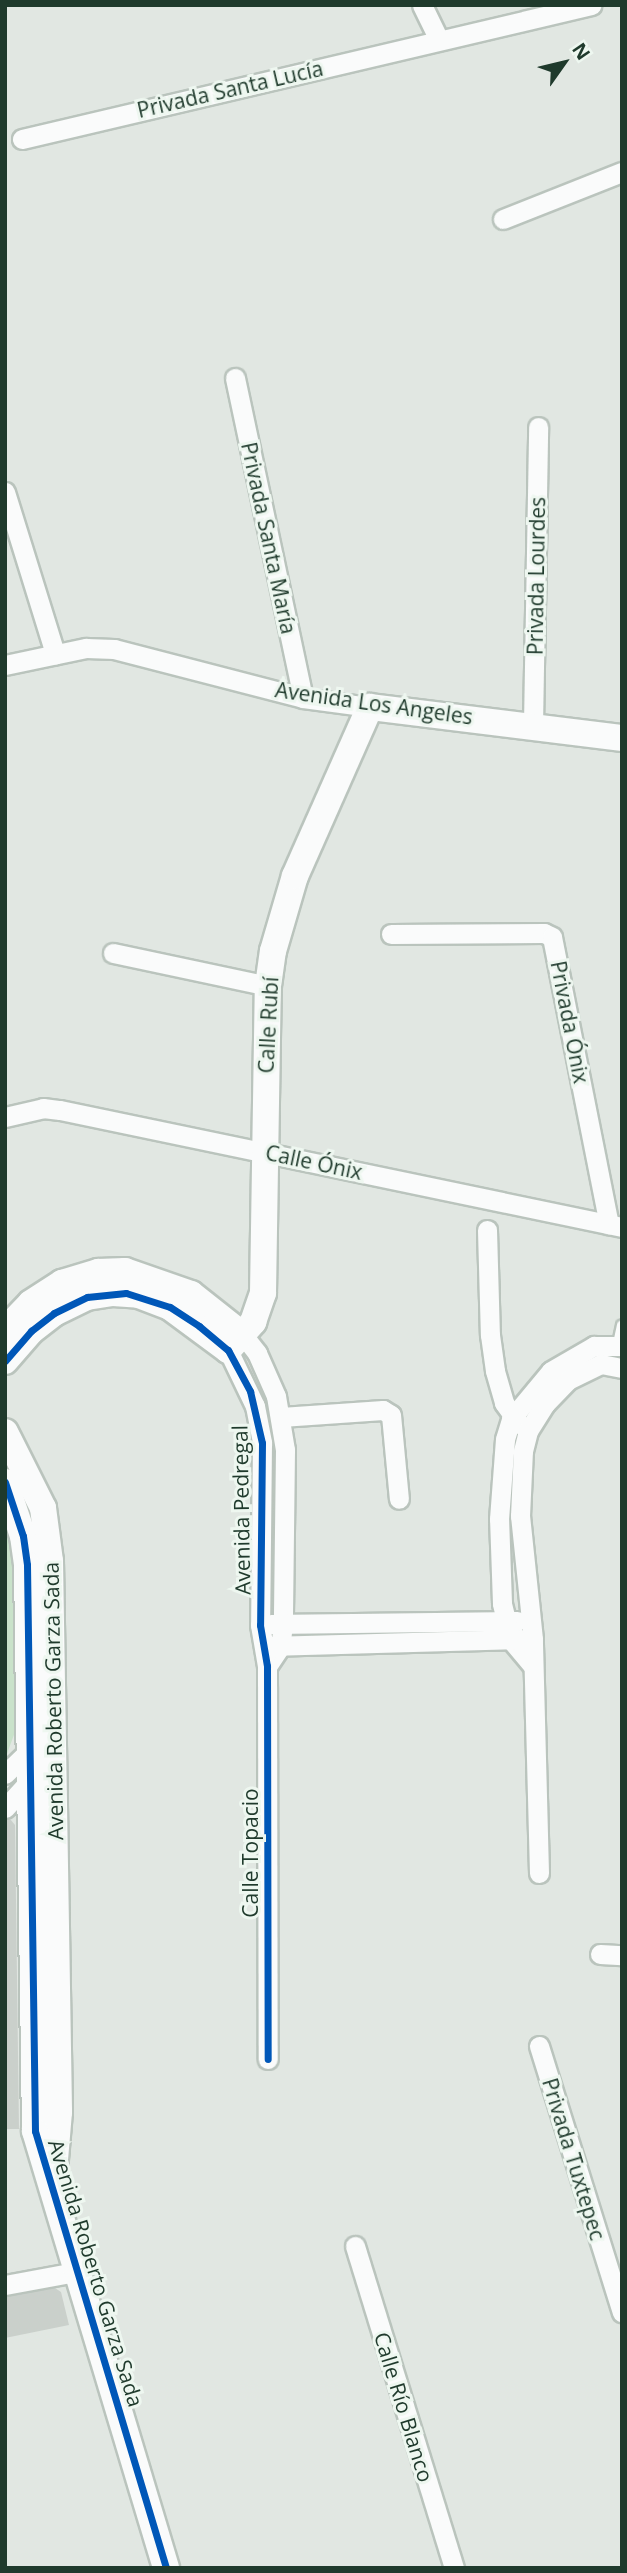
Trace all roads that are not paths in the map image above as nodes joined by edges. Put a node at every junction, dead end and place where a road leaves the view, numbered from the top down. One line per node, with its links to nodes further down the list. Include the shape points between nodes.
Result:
1 (422, 5): 3 (street)
2 (591, 5): 3 (street, Privada Santa Lucía)
3 (439, 40): 4 (street, Privada Santa Lucía)
4 (22, 139)
5 (622, 172): 6 (street)
6 (503, 219)
7 (234, 378): 12 (street, Privada Santa María)
8 (538, 427): 14 (street, Privada Lourdes)
9 (5, 492): 10 (street)
10 (55, 654): 11 (street, Avenida Los Angeles); 12 (street, Avenida Los Angeles, via 114,649)
11 (5, 665)
12 (303, 698): 13 (street, Avenida Los Angeles)
13 (370, 707): 14 (street, Avenida Los Angeles); 18 (street, Calle Rubí, via 295,876)
14 (533, 724): 15 (street, Avenida Los Angeles)
15 (622, 738)
16 (391, 934): 21 (street, Privada Ónix, via 544,933 552,937)
17 (113, 953): 18 (street)
18 (268, 986): 20 (street, Calle Rubí)
19 (5, 1117): 20 (street, Calle Ónix, via 43,1108 60,1110)
20 (263, 1152): 21 (street, Calle Ónix); 25 (street, Calle Rubí, via 263,1293 260,1308)
21 (615, 1226)
22 (487, 1230): 29 (street, via 490,1335 499,1388)
23 (5, 1330): 25 (street, Avenida Pedregal, via 31,1303 62,1283 98,1272 125,1271 191,1294)
24 (620, 1338): 29 (street, via 570,1357 534,1389)
25 (236, 1342): 26 (street, Avenida Pedregal, via 170,1307 139,1295 113,1293 87,1297 54,1313 31,1331); 28 (street, Avenida Pedregal, via 267,1373); 35 (street, Avenida Pedregal, via 262,1443)
26 (5, 1362)
27 (622, 1368): 30 (street, via 601,1364 568,1380)
28 (281, 1418): 33 (street, via 383,1410 391,1415); 34 (street, Avenida Pedregal, via 286,1525)
29 (511, 1419): 30 (street); 37 (street, via 500,1477 499,1557)
30 (528, 1431): 36 (street, via 520,1516)
31 (5, 1432): 40 (street, Avenida Roberto Garza Sada, via 33,1483 48,1530 55,1725)
32 (5, 1482): 40 (street, Avenida Roberto Garza Sada, via 23,1536)
33 (399, 1499)
34 (283, 1624): 35 (street, Avenida Pedregal); 37 (street, Avenida Pedregal); 38 (street, Avenida Pedregal)
35 (260, 1625): 38 (street, Avenida Pedregal)
36 (531, 1629): 37 (street, Avenida Pedregal); 39 (street)
37 (508, 1630): 38 (street, Avenida Pedregal); 39 (street)
38 (271, 1647): 47 (street, Calle Topacio)
39 (532, 1665): 43 (street)
40 (43, 1752): 41 (street, Avenida Roberto Garza Sada); 48 (street, Avenida Roberto Garza Sada, via 59,2112)
41 (17, 1778): 42 (street); 48 (street, Avenida Roberto Garza Sada, via 35,2131 44,2172)
42 (5, 1808)
43 (539, 1873)
44 (600, 1954): 45 (street)
45 (622, 1955)
46 (539, 2046): 52 (street, Privada Tuxtepec)
47 (268, 2060)
48 (53, 2188): 50 (street, Avenida Roberto Garza Sada)
49 (355, 2246): 54 (street, Calle Río Blanco)
50 (75, 2272): 51 (street); 53 (street, Avenida Roberto Garza Sada)
51 (5, 2285)
52 (622, 2312)
53 (166, 2568)
54 (454, 2568)

